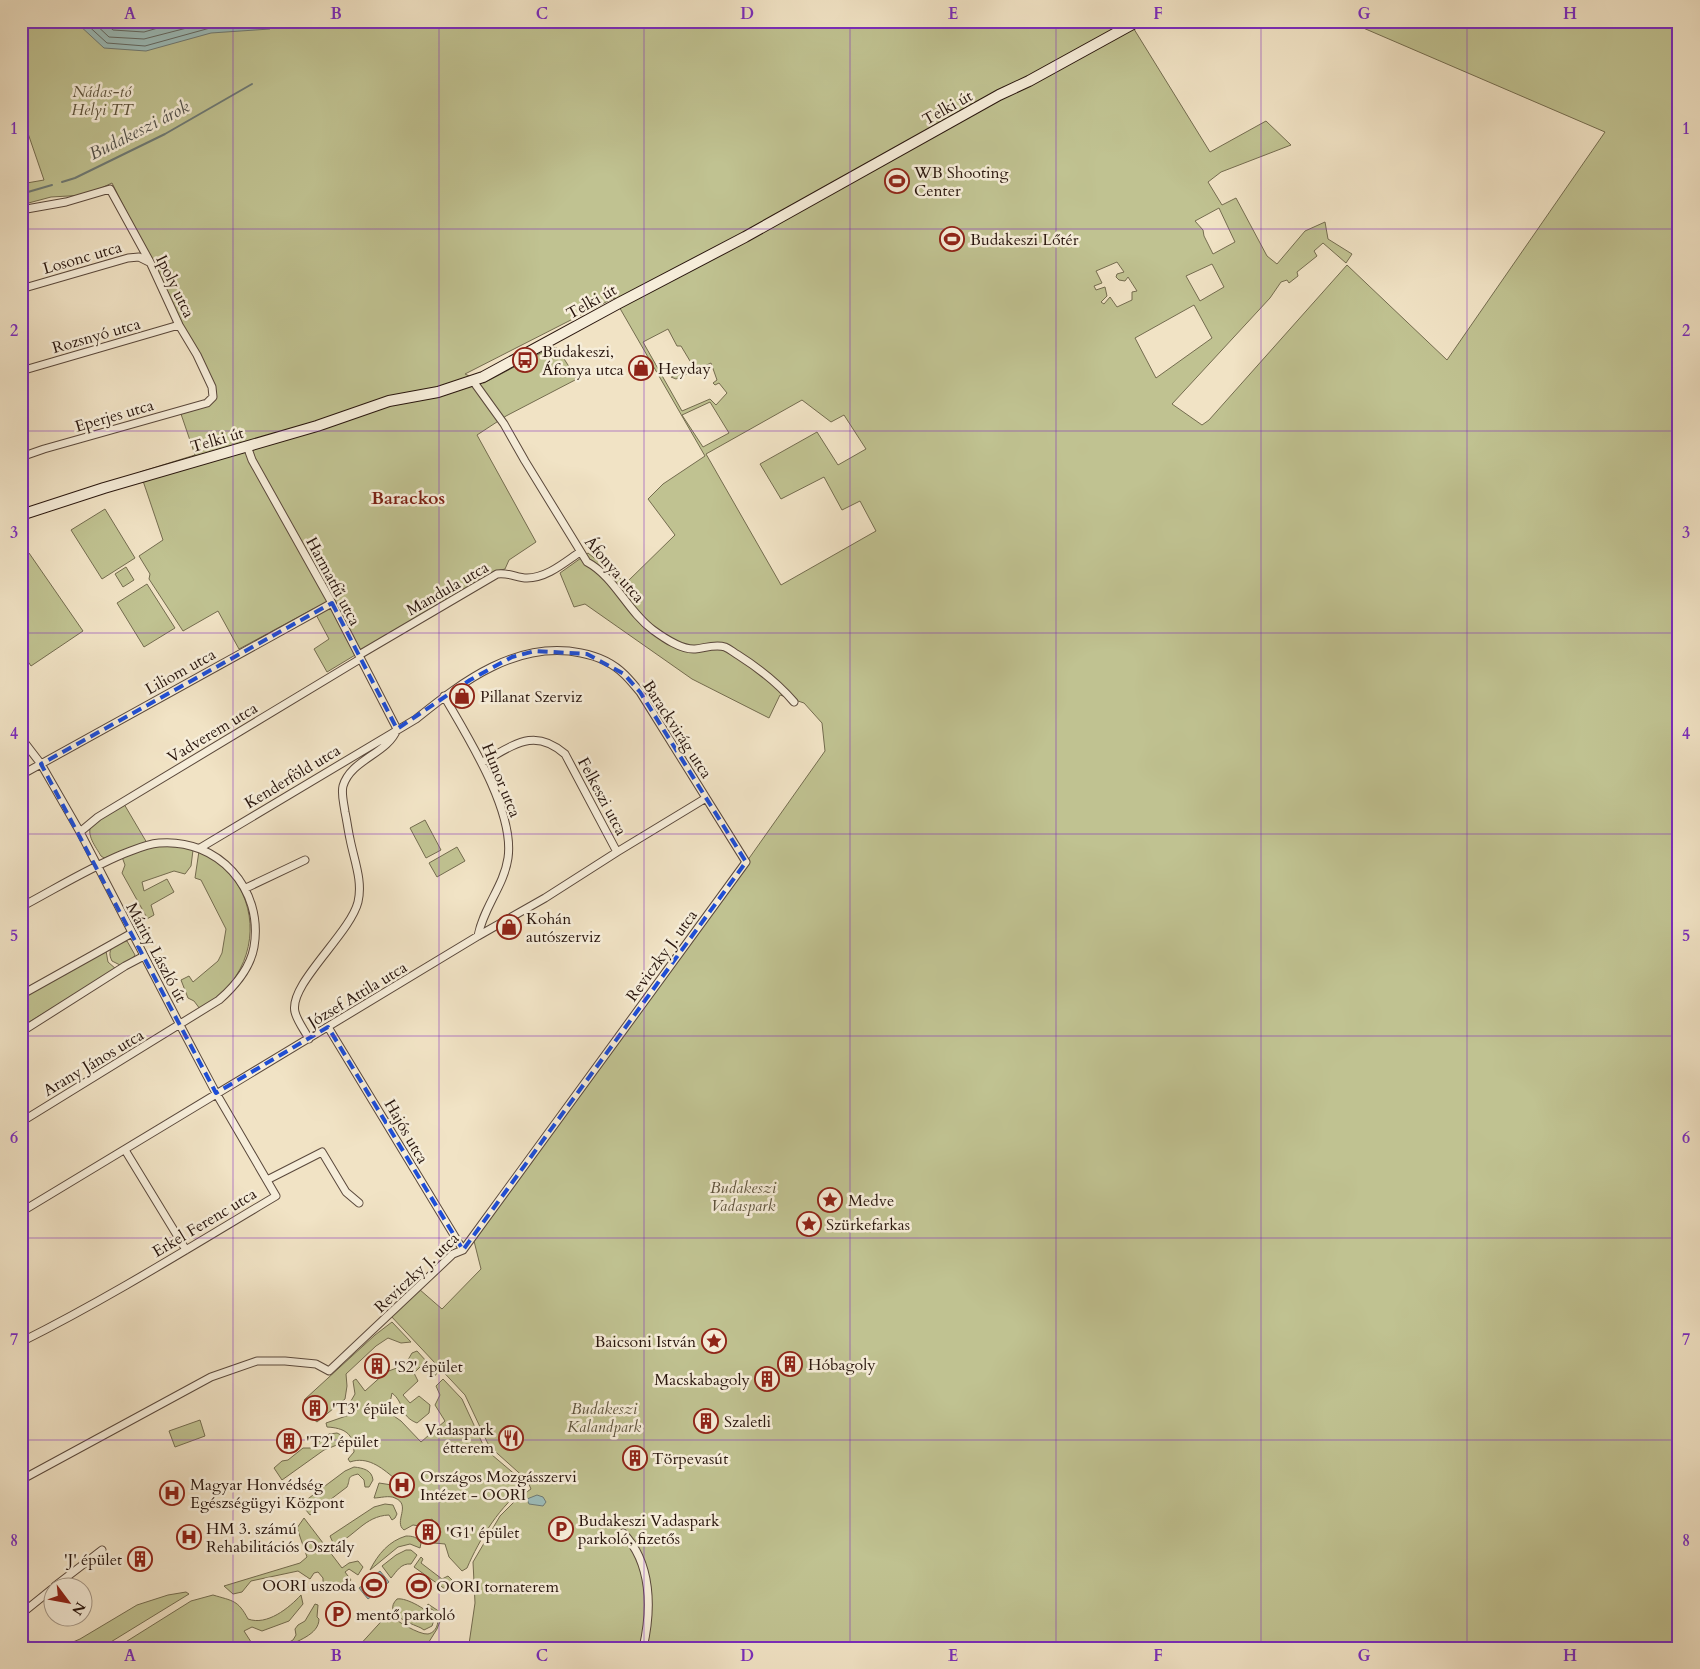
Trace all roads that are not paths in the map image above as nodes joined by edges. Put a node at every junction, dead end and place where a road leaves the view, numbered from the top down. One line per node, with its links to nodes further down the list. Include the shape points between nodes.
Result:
1 (1138, 21): 7 (main road, Telki út, via 745,237)
2 (21, 210): 3 (street, Ipoly utca, via 66,202 110,189)
3 (150, 262): 4 (street, Losonc utca, via 139,257 128,258); 5 (street, Ipoly utca)
4 (21, 289)
5 (179, 325): 6 (street, Rozsnyó utca); 8 (street, Ipoly utca, via 197,355 212,387)
6 (21, 371)
7 (473, 381): 9 (main road, Telki út, via 438,392 389,401); 12 (street, Áfonya utca, via 504,424)
8 (213, 397): 10 (street, Eperjes utca, via 207,403)
9 (247, 446): 11 (main road, Telki út); 13 (street, Harmatfű utca)
10 (21, 457)
11 (21, 515)
12 (580, 552): 14 (street, Mandula utca, via 556,568 532,577 497,574); 16 (street, Áfonya utca, via 653,630 678,645 692,649 726,647 774,680)
13 (332, 603): 14 (street, Harmatfű utca); 20 (street, Liliom utca)
14 (360, 657): 17 (street, Harmatfű utca); 23 (street, Vadverem utca, via 98,817)
15 (444, 696): 17 (street, Barackvirág utca); 19 (street, Hunor utca); 22 (street, Barackvirág utca, via 512,657 567,650 588,654 608,662 640,692)
16 (794, 702)
17 (397, 729): 24 (street, Kenderföld utca); 38 (street, via 389,742 347,777 343,787 360,886 358,903 350,920 295,998 295,1014)
18 (21, 738): 20 (street, Márity László út)
19 (483, 762): 25 (street, Felkeszi utca, via 522,742 542,740 554,744 565,754); 32 (street, Hunor utca, via 503,815 509,847 499,886 480,923)
20 (41, 764): 21 (street, Liliom utca); 23 (street, Márity László út)
21 (21, 774)
22 (706, 798): 25 (street, József Attila utca); 27 (street, Barackvirág utca)
23 (80, 832): 28 (street, Márity László út)
24 (200, 848): 28 (street, via 157,843); 29 (street, via 233,871)
25 (617, 852): 32 (street, József Attila utca)
26 (305, 860): 29 (street)
27 (746, 862): 46 (street, Reviczky J. utca)
28 (98, 865): 30 (street); 31 (street, Márity László út)
29 (246, 888): 35 (street, Arany János utca, via 256,928 254,948 243,974 220,1000)
30 (21, 907)
31 (132, 933): 33 (street, Márity László út); 34 (street)
32 (478, 936): 36 (street, József Attila utca)
33 (144, 956): 35 (street, Márity László út); 37 (street)
34 (21, 995)
35 (180, 1025): 39 (street, Márity László út); 40 (street, Arany János utca)
36 (328, 1027): 38 (street, József Attila utca); 46 (street, Hajós utca)
37 (21, 1032)
38 (309, 1039): 39 (street, József Attila utca)
39 (216, 1093): 41 (street, József Attila utca); 42 (street, Márity László út)
40 (21, 1122)
41 (125, 1150): 44 (street, József Attila utca); 45 (street)
42 (267, 1180): 43 (street, Erkel Ferenc utca, via 322,1152 346,1192); 45 (street, Erkel Ferenc utca, via 276,1196)
43 (359, 1204)
44 (21, 1212)
45 (186, 1250): 47 (street, Erkel Ferenc utca)
46 (463, 1250): 48 (street, Reviczky J. utca, via 453,1254 329,1371 316,1364 257,1361 211,1377)
47 (21, 1342)
48 (21, 1480)
49 (623, 1533): 54 (street, via 641,1559 648,1592)
50 (102, 1550): 51 (street)
51 (69, 1576)
52 (42, 1597): 53 (street)
53 (21, 1614)
54 (643, 1648)

